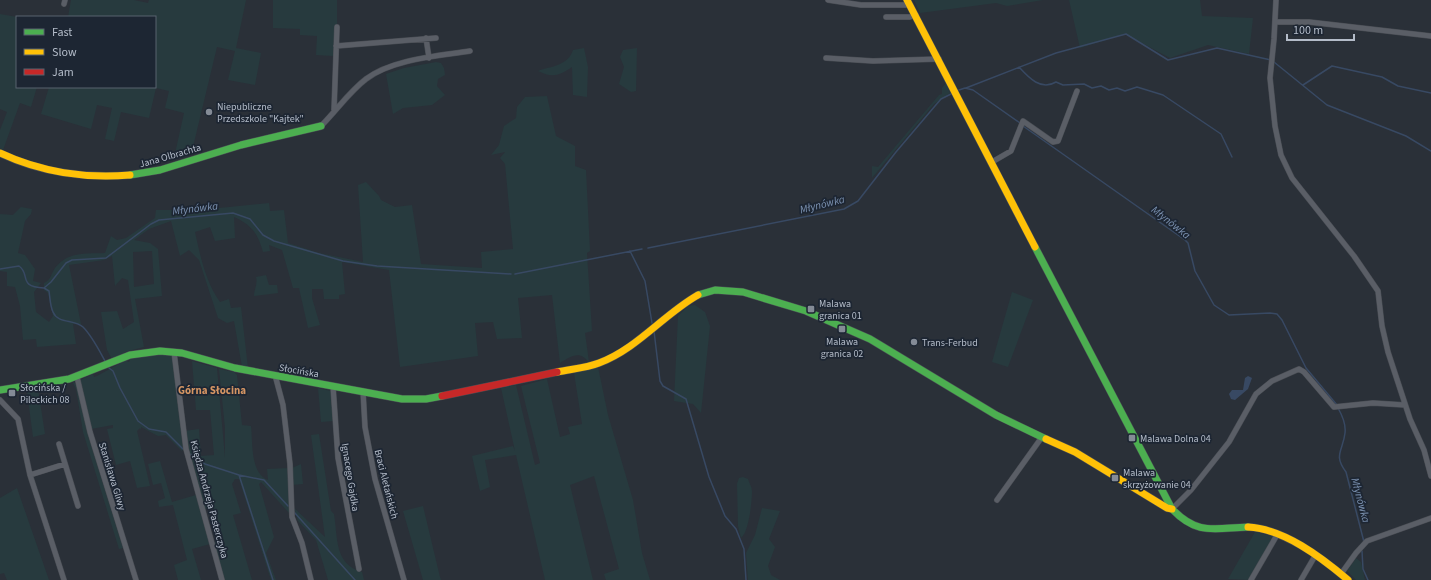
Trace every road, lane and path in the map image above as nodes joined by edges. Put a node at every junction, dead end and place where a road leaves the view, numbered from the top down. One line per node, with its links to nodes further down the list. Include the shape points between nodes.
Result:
1 (828, 0): 3 (street, via 861,5)
2 (1276, 0): 6 (street)
3 (908, 2): 4 (street)
4 (916, 15): 5 (street); 15 (street)
5 (886, 17)
6 (1275, 22): 8 (street, via 1309,22); 28 (street, via 1270,78 1278,142 1284,163 1296,183 1354,256 1378,291 1388,352)
7 (337, 27): 11 (street)
8 (1431, 36)
9 (426, 38): 10 (street); 11 (street); 13 (street)
10 (436, 38)
11 (336, 46): 17 (street)
12 (470, 51): 13 (street)
13 (429, 58): 17 (street, via 380,70 366,79)
14 (826, 58): 15 (street, via 873,61)
15 (939, 59): 20 (street)
16 (1077, 91): 20 (street, via 1058,141 1053,142 1023,121 1011,151)
17 (334, 110): 18 (street)
18 (322, 126): 19 (street, Jana Olbrachta, via 249,142 162,170 130,176 50,171)
19 (0, 153)
20 (992, 162): 36 (street)
21 (174, 352): 22 (street, Słocińska); 23 (street, Słocińska, via 157,350 132,354); 44 (street, Księdza Andrzeja Pasterczyka, via 186,449)
22 (275, 375): 24 (street, Słocińska); 45 (street, via 283,405 290,464 292,517 302,543)
23 (77, 377): 25 (street, Słocińska); 43 (street, Stanisława Gliwy, via 90,432)
24 (333, 386): 26 (street, Słocińska); 40 (street, Ignacego Gajdka, via 338,458)
25 (0, 390)
26 (363, 391): 29 (street, Słocińska, via 402,399 426,399 599,363 623,350 683,304 698,295 715,290 743,292 813,314 870,339 996,415); 46 (street, Braci Aletańskich, via 365,427 375,479)
27 (0, 400): 32 (street, via 18,419)
28 (1406, 405): 33 (street, via 1424,450); 36 (street, via 1373,403 1334,407 1302,370 1296,370 1264,386 1251,401 1229,442 1192,490)
29 (1042, 437): 34 (street); 36 (street, Słocińska, via 1075,452)
30 (59, 444): 31 (street)
31 (64, 464): 32 (street); 35 (street)
32 (30, 475): 42 (street)
33 (1431, 476)
34 (997, 500)
35 (78, 506)
36 (1172, 509): 38 (street, via 1186,522 1199,529 1253,528)
37 (1431, 518): 41 (street, via 1367,541)
38 (1277, 535): 39 (street); 47 (street)
39 (1315, 556): 41 (street); 48 (street)
40 (359, 569)
41 (1341, 574): 49 (street)
42 (64, 580)
43 (136, 580)
44 (222, 580)
45 (310, 580)
46 (404, 580)
47 (1251, 580)
48 (1301, 580)
49 (1348, 580)

